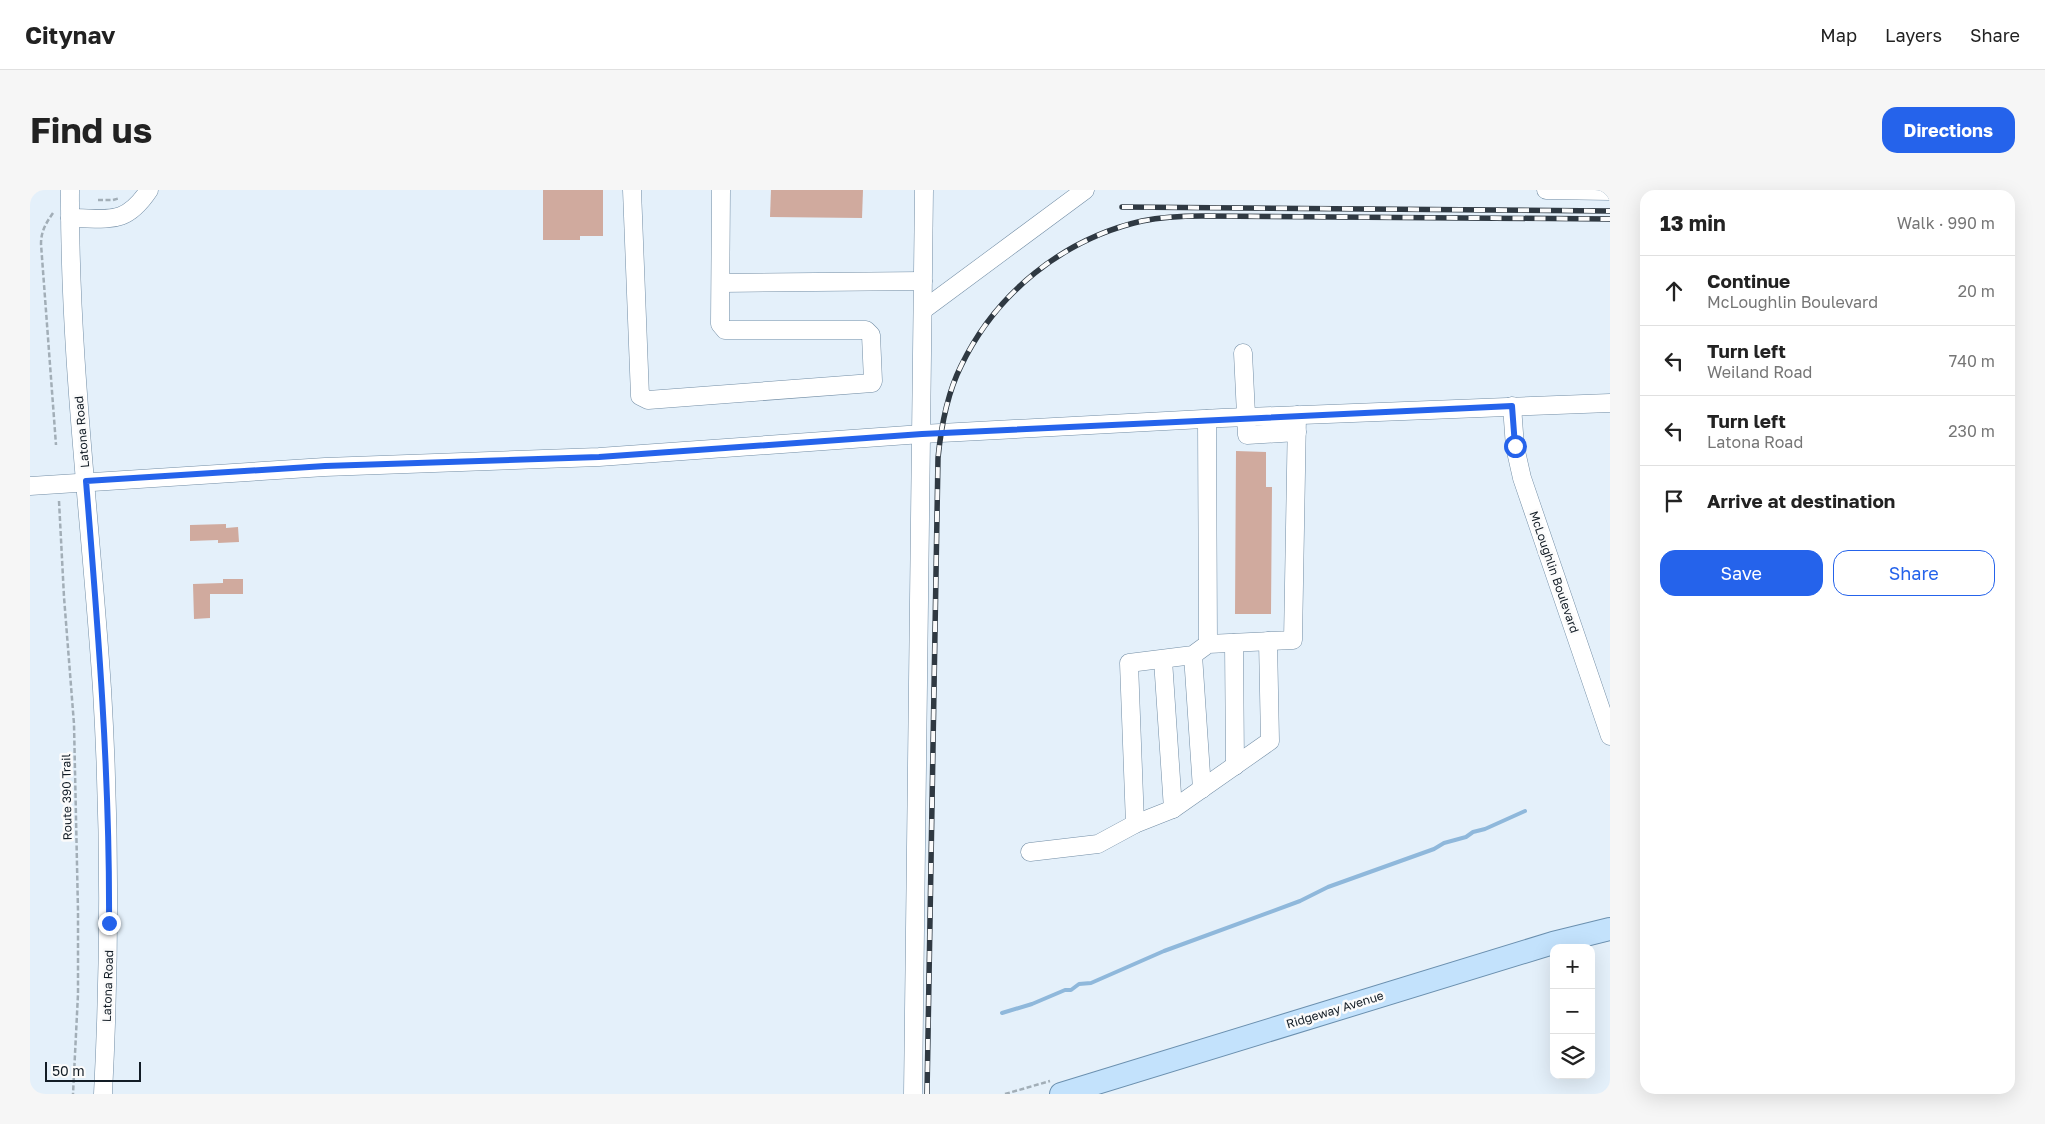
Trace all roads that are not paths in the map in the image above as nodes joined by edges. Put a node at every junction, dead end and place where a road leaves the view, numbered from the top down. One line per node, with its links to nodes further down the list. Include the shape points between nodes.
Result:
1 (70, 190): 9 (street, Latona Road)
2 (149, 190): 9 (street, via 125,215 113,218)
3 (632, 190): 11 (street, via 640,396 648,400 872,384 871,336 866,330 725,330 720,324)
4 (721, 190): 11 (street)
5 (924, 190): 10 (street)
6 (1085, 190): 12 (street)
7 (1546, 190): 8 (street)
8 (1610, 190)
9 (62, 216): 20 (street, Latona Road)
10 (923, 281): 11 (street); 12 (street)
11 (721, 282)
12 (923, 310): 19 (street)
13 (1243, 353): 16 (street)
14 (1610, 403): 15 (street)
15 (1512, 406): 18 (street); 27 (street, McLoughlin Boulevard, via 1515,446 1522,478)
16 (1247, 417): 17 (street); 18 (street)
17 (1207, 419): 19 (street); 24 (street)
18 (1297, 423): 22 (street, via 1293,640)
19 (922, 434): 20 (street, via 599,457 325,466); 35 (street)
20 (86, 481): 21 (street); 34 (street, Latona Road, via 109,832 109,971)
21 (30, 486)
22 (1268, 641): 23 (street); 28 (street, via 1270,741)
23 (1234, 643): 24 (street); 28 (street)
24 (1208, 644): 25 (street)
25 (1193, 655): 26 (street); 29 (street)
26 (1163, 660): 30 (street); 31 (street, via 1129,663)
27 (1610, 736)
28 (1235, 766): 29 (street)
29 (1202, 789): 30 (street)
30 (1173, 809): 31 (street)
31 (1135, 824): 32 (street, via 1098,844)
32 (1030, 852)
33 (1610, 929): 36 (main road, Ridgeway Avenue, via 1553,943)
34 (103, 1094)
35 (913, 1094)
36 (1061, 1094)

